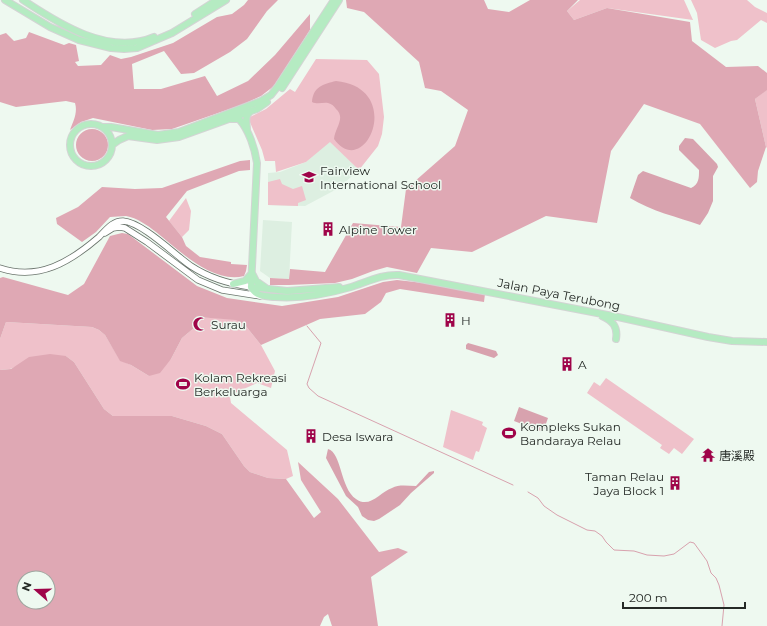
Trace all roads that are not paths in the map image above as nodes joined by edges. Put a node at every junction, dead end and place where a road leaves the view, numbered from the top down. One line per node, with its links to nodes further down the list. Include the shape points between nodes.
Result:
1 (5, 0): 4 (main road, via 74,38 124,49 137,48 172,33)
2 (22, 0): 3 (main road, via 81,34 124,43 152,38)
3 (217, 0)
4 (226, 0)
5 (334, 0): 9 (main road, via 278,86 271,95 261,101 166,135)
6 (339, 0): 7 (main road, via 282,88)
7 (257, 109): 8 (main road); 10 (main road, via 246,116)
8 (229, 119): 10 (main road, via 238,120); 11 (main road, via 179,137 158,140 128,136)
9 (102, 127): 11 (main road, via 111,138); 11 (main road, via 89,124 77,130 71,141 73,154 82,164 93,166 105,161)
10 (247, 131): 14 (main road, via 257,162)
11 (112, 145)
12 (103, 234): 13 (main road, via 83,250 52,268 20,273); 15 (main road, Jalan Paya Terubong, via 115,223 129,222 192,266); 19 (main road, Jalan Paya Terubong, via 113,228 125,228 198,280)
13 (0, 268)
14 (252, 273): 15 (main road, via 244,281); 16 (main road); 18 (main road, via 256,280)
15 (233, 284): 16 (main road, Jalan Paya Terubong)
16 (251, 287): 18 (main road, Jalan Paya Terubong); 19 (main road, via 246,292); 20 (main road)
17 (349, 288): 18 (main road, Jalan Paya Terubong, via 287,291); 20 (main road, Jalan Paya Terubong, via 320,295 287,298); 21 (main road, Jalan Paya Terubong, via 383,276 399,275)
18 (268, 289)
19 (237, 293): 20 (main road, Jalan Paya Terubong)
20 (260, 296)
21 (591, 312): 22 (main road, via 612,322 616,328); 23 (main road, Jalan Paya Terubong, via 714,338)
22 (616, 339)
23 (767, 342)

